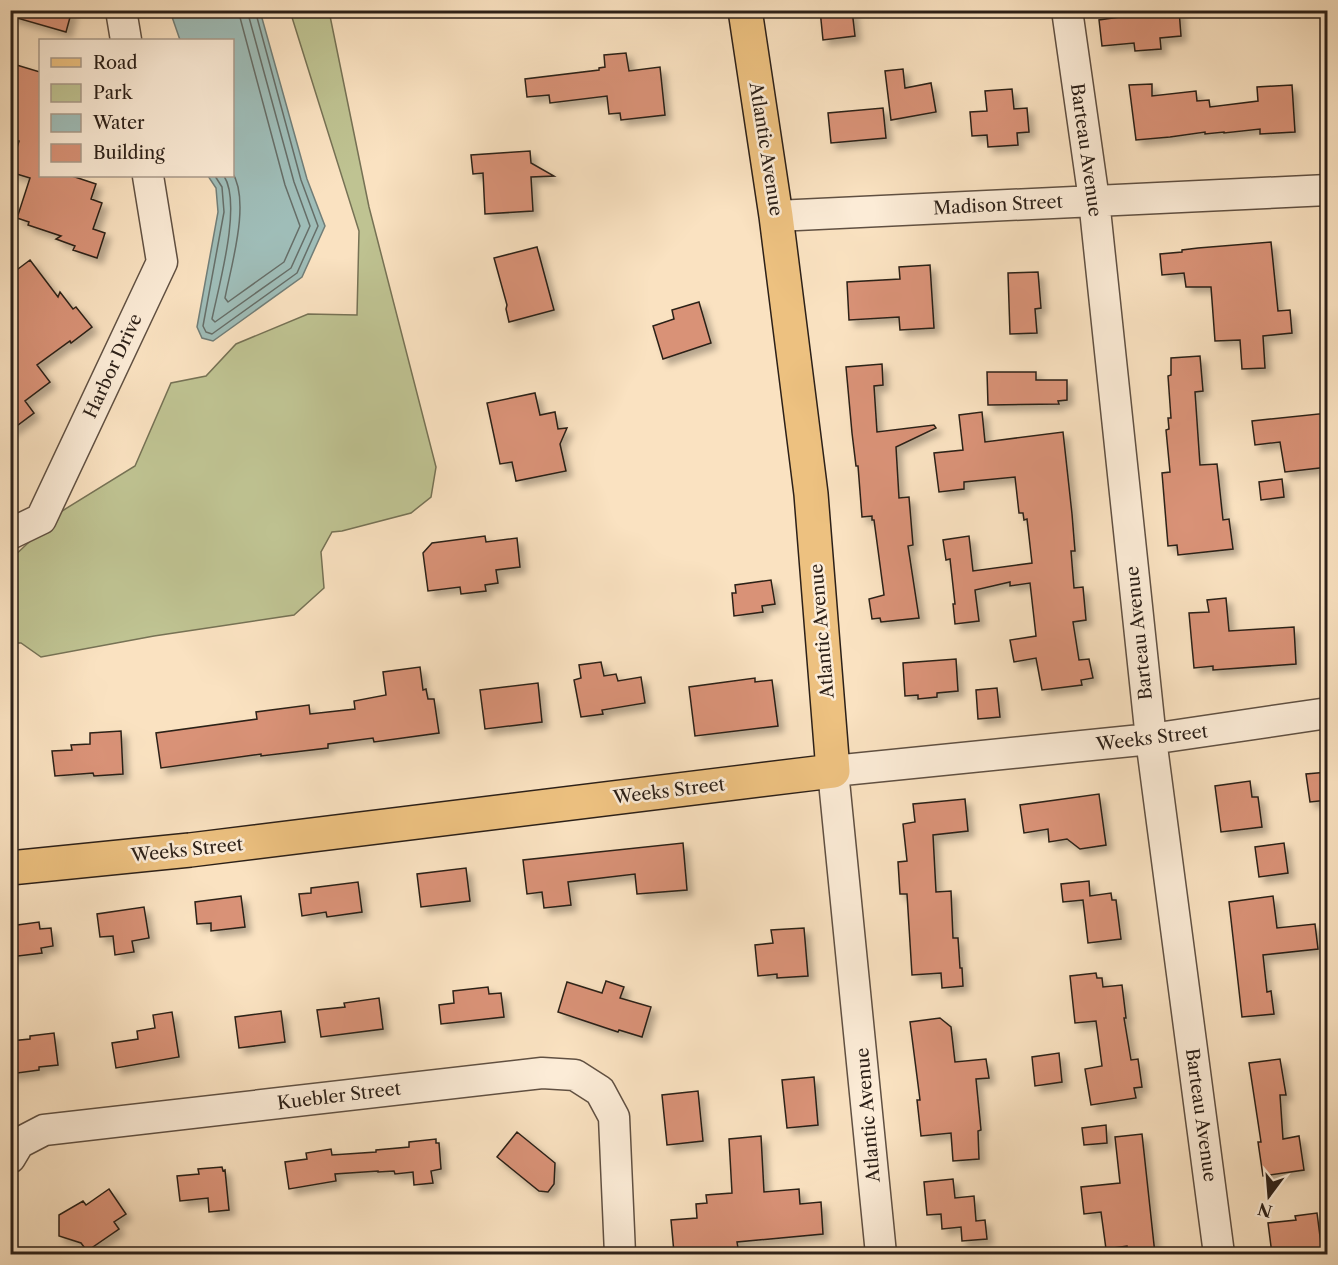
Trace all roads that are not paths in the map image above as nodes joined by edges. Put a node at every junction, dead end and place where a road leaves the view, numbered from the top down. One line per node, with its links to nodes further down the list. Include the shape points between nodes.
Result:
1 (121, 10): 4 (street)
2 (745, 10): 8 (main road, Atlantic Avenue)
3 (1067, 10): 7 (street, Barteau Avenue)
4 (126, 39)
5 (148, 177): 9 (street, Harbor Drive, via 162,262 41,519)
6 (1328, 190): 7 (street, Madison Street)
7 (1094, 200): 8 (street, Madison Street); 11 (street, Barteau Avenue)
8 (776, 216): 12 (main road, Atlantic Avenue, via 811,494)
9 (10, 534)
10 (1328, 713): 11 (street, Weeks Street)
11 (1151, 739): 12 (street, Weeks Street); 17 (street, Barteau Avenue)
12 (833, 771): 13 (main road, Weeks Street, via 202,849); 16 (street, Atlantic Avenue)
13 (10, 868)
14 (10, 1158): 15 (street, Kuebler Street, via 19,1143 44,1130 542,1073 575,1075 600,1091 614,1117)
15 (620, 1254)
16 (881, 1254)
17 (1219, 1254)

